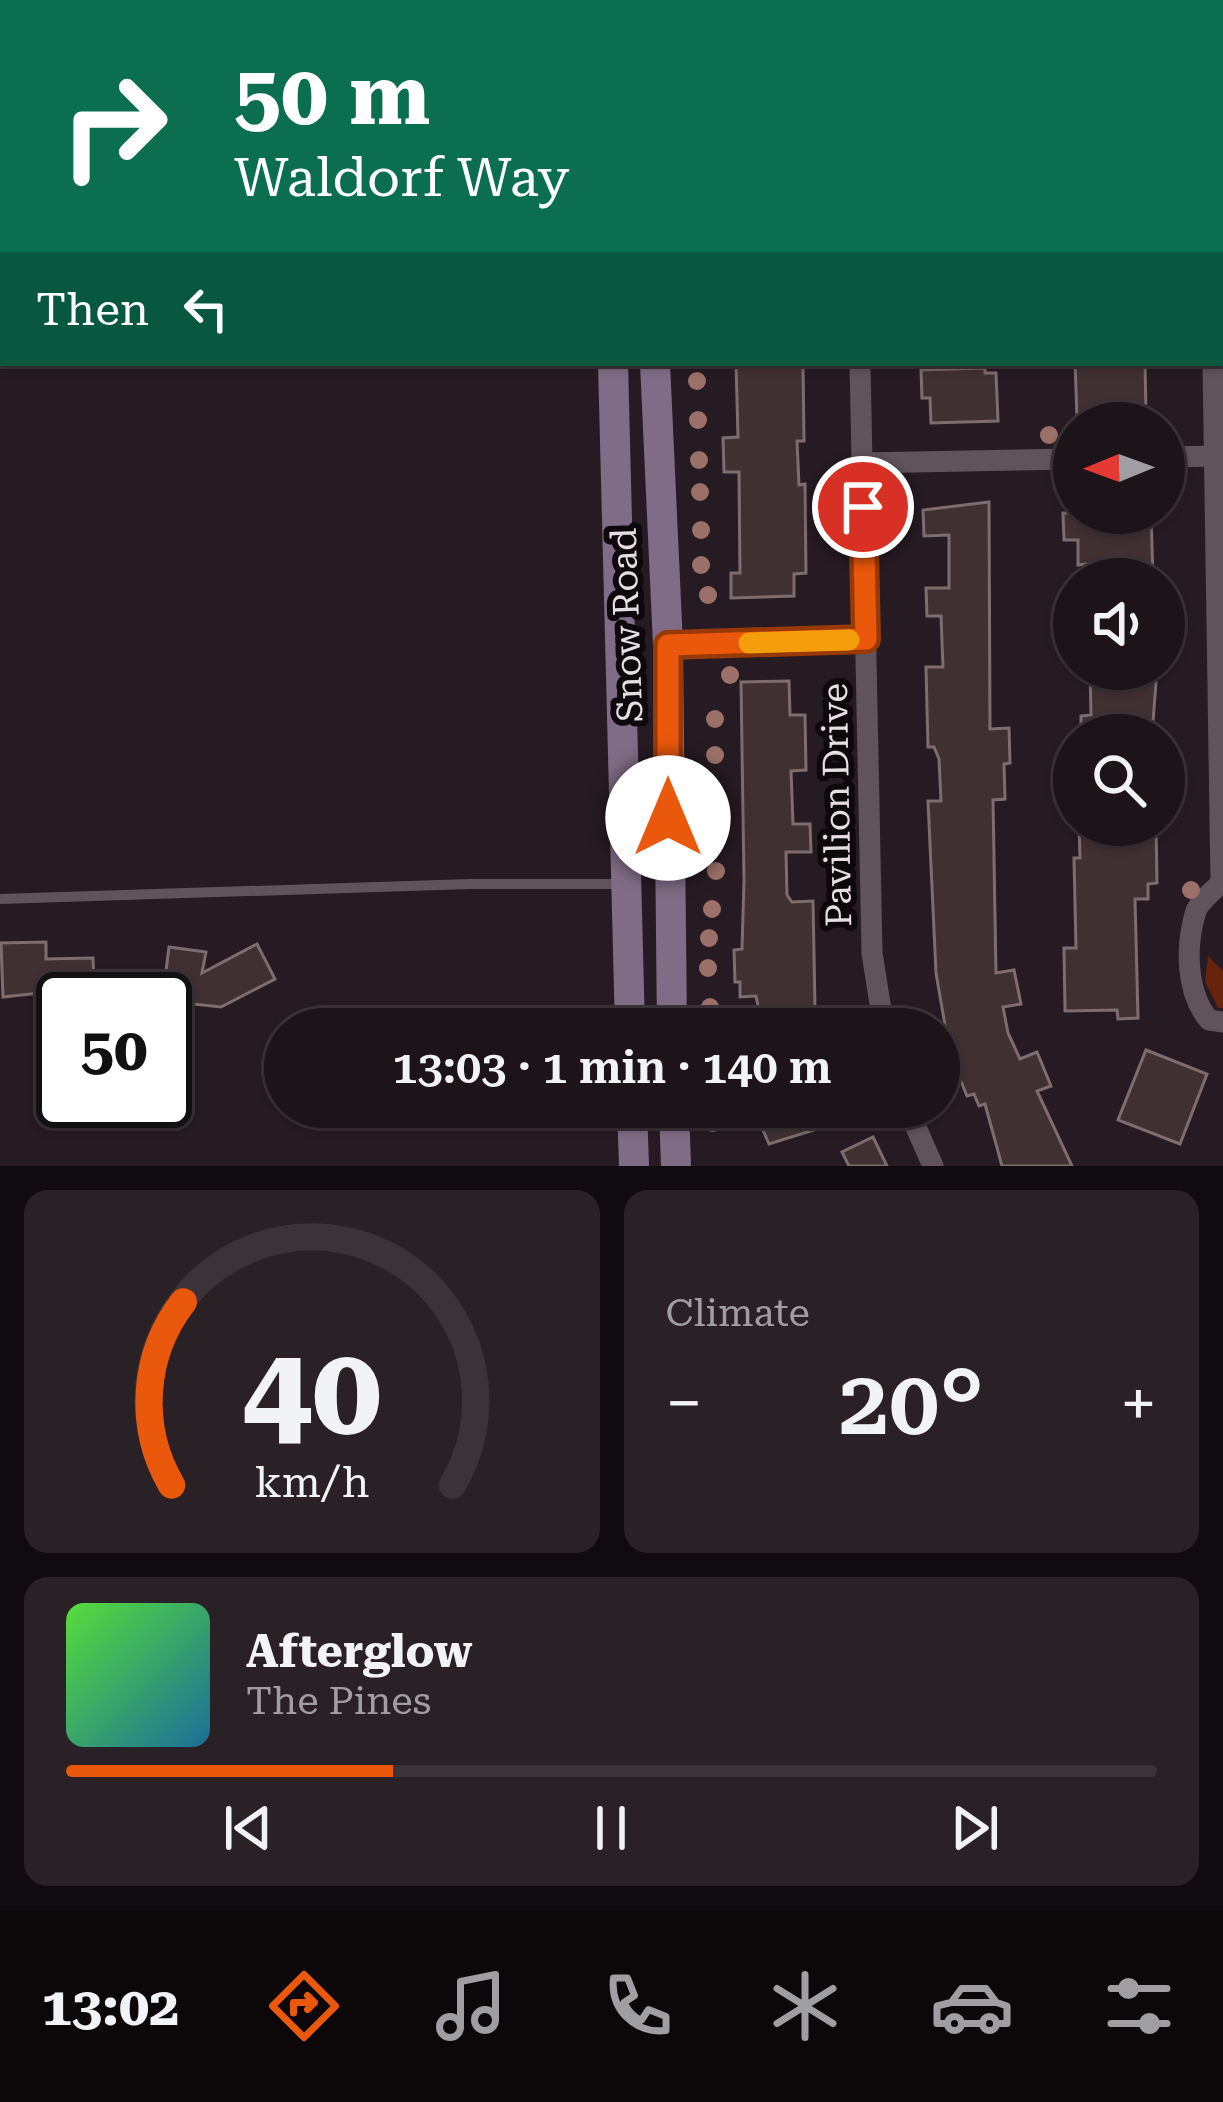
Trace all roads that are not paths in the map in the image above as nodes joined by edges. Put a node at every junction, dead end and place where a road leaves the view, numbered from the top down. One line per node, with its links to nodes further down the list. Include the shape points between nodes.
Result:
1 (613, 366): 5 (main road, Snow Road)
2 (655, 366): 11 (main road, Snow Road)
3 (860, 366): 9 (street, Pavilion Drive)
4 (1213, 366): 6 (street)
5 (615, 408): 11 (main road, via 627,439 635,614); 13 (main road, Snow Road)
6 (1219, 456): 7 (street); 12 (street)
7 (1185, 457)
8 (1053, 459): 9 (street)
9 (862, 463): 10 (street, Pavilion Drive)
10 (866, 639): 11 (street); 18 (street, Pavilion Drive, via 872,953)
11 (668, 645): 15 (main road, Snow Road)
12 (1222, 884): 19 (street, via 1197,907 1190,961 1194,1003)
13 (627, 896): 14 (lane, via 470,884); 15 (main road); 16 (main road, Snow Road)
14 (0, 899)
15 (668, 904): 17 (main road, Snow Road)
16 (630, 1008)
17 (671, 1008)
18 (881, 1008)
19 (1223, 1022)
20 (633, 1128): 23 (main road)
21 (675, 1128): 24 (main road)
22 (917, 1128): 25 (street)
23 (634, 1166)
24 (676, 1166)
25 (934, 1166)

